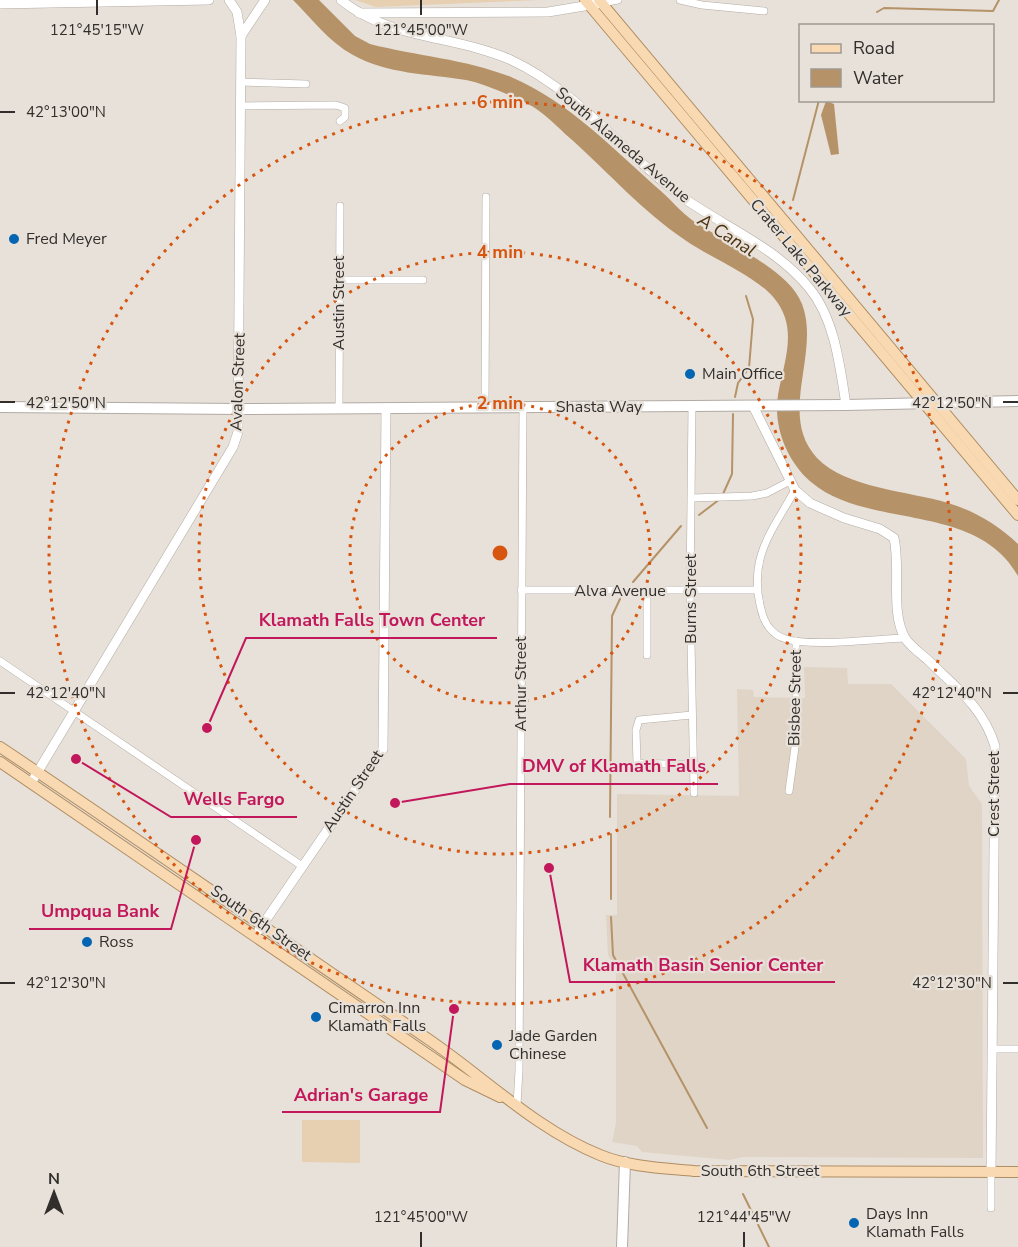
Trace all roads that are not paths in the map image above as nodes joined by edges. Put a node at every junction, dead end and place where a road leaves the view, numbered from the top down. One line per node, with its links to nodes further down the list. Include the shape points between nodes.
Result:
1 (209, 0): 7 (street)
2 (229, 0): 11 (street, Avalon Street, via 237,12)
3 (265, 0): 11 (street)
4 (340, 0): 10 (street, South Alameda Avenue)
5 (618, 0): 8 (street)
6 (680, 0): 9 (street)
7 (7, 2)
8 (594, 2): 10 (street, via 548,12); 21 (main road, Crater Lake Parkway); 22 (main road, Crater Lake Parkway)
9 (764, 11)
10 (358, 13): 24 (street, South Alameda Avenue, via 378,24 476,48 535,73 606,128 683,197 778,258 812,291 824,313 841,370)
11 (241, 36): 12 (street, Avalon Street)
12 (240, 82): 13 (street); 14 (street, Avalon Street)
13 (306, 84)
14 (240, 106): 15 (street, via 336,105 345,108 345,117); 31 (street, Avalon Street)
15 (340, 121)
16 (486, 197): 27 (street)
17 (340, 206): 18 (street, Austin Street)
18 (339, 280): 19 (street); 29 (street, Austin Street)
19 (423, 280)
20 (1018, 401): 21 (main road, Shasta Way)
21 (936, 402): 22 (main road, Shasta Way); 35 (main road, Crater Lake Parkway)
22 (924, 404): 24 (main road, Shasta Way); 36 (main road, Crater Lake Parkway)
23 (753, 405): 24 (main road, Shasta Way); 25 (main road, Shasta Way); 32 (street)
24 (846, 405)
25 (692, 406): 28 (main road, Shasta Way); 34 (street, Burns Street)
26 (0, 407): 31 (main road, Shasta Way)
27 (484, 407): 28 (main road, Shasta Way); 30 (main road, Shasta Way)
28 (523, 407): 37 (street, Arthur Street)
29 (339, 408): 30 (main road, Shasta Way); 31 (main road, Shasta Way)
30 (386, 408): 54 (street, Austin Street, via 382,749)
31 (240, 409): 45 (street, Avalon Street, via 233,447)
32 (790, 481): 33 (street); 34 (street, via 752,496)
33 (795, 490): 38 (street, Bisbee Street, via 766,540 757,564); 41 (street, via 810,503 894,538 898,557 898,618)
34 (692, 498): 40 (street, Burns Street)
35 (1018, 500)
36 (1018, 515)
37 (521, 590): 39 (street, Alva Avenue); 59 (street, Arthur Street)
38 (756, 590): 40 (street, Alva Avenue); 42 (street, Bisbee Street, via 762,615 772,633)
39 (647, 591): 40 (street, Alva Avenue); 43 (street)
40 (690, 591): 46 (street, Burns Street)
41 (905, 638): 42 (street); 57 (street, Crest Street, via 977,709 988,724 995,746)
42 (796, 641): 52 (street, Bisbee Street, via 796,740)
43 (647, 655)
44 (0, 661): 45 (street)
45 (74, 710): 50 (street, Avalon Street); 54 (street)
46 (692, 715): 49 (street, Burns Street); 49 (street, via 639,720 636,730 637,762)
47 (0, 747): 50 (main road, South 6th Street)
48 (0, 762): 51 (main road, South 6th Street)
49 (693, 765): 53 (street, Burns Street)
50 (37, 772): 51 (street, Avalon Street); 55 (main road, South 6th Street)
51 (31, 783): 56 (main road, South 6th Street)
52 (789, 791)
53 (694, 793)
54 (302, 866): 55 (street, Austin Street)
55 (263, 924): 56 (street, Austin Street); 59 (main road, South 6th Street, via 471,1068)
56 (255, 937): 59 (main road, South 6th Street, via 465,1080)
57 (992, 1049): 58 (street); 61 (street, Crest Street)
58 (1018, 1049)
59 (517, 1105): 60 (main road, South 6th Street, via 578,1145)
60 (625, 1162): 61 (main road, South 6th Street, via 694,1171); 64 (main road)
61 (991, 1172): 62 (main road, South 6th Street); 63 (street, Crest Street)
62 (1018, 1172)
63 (991, 1208)
64 (622, 1247)

